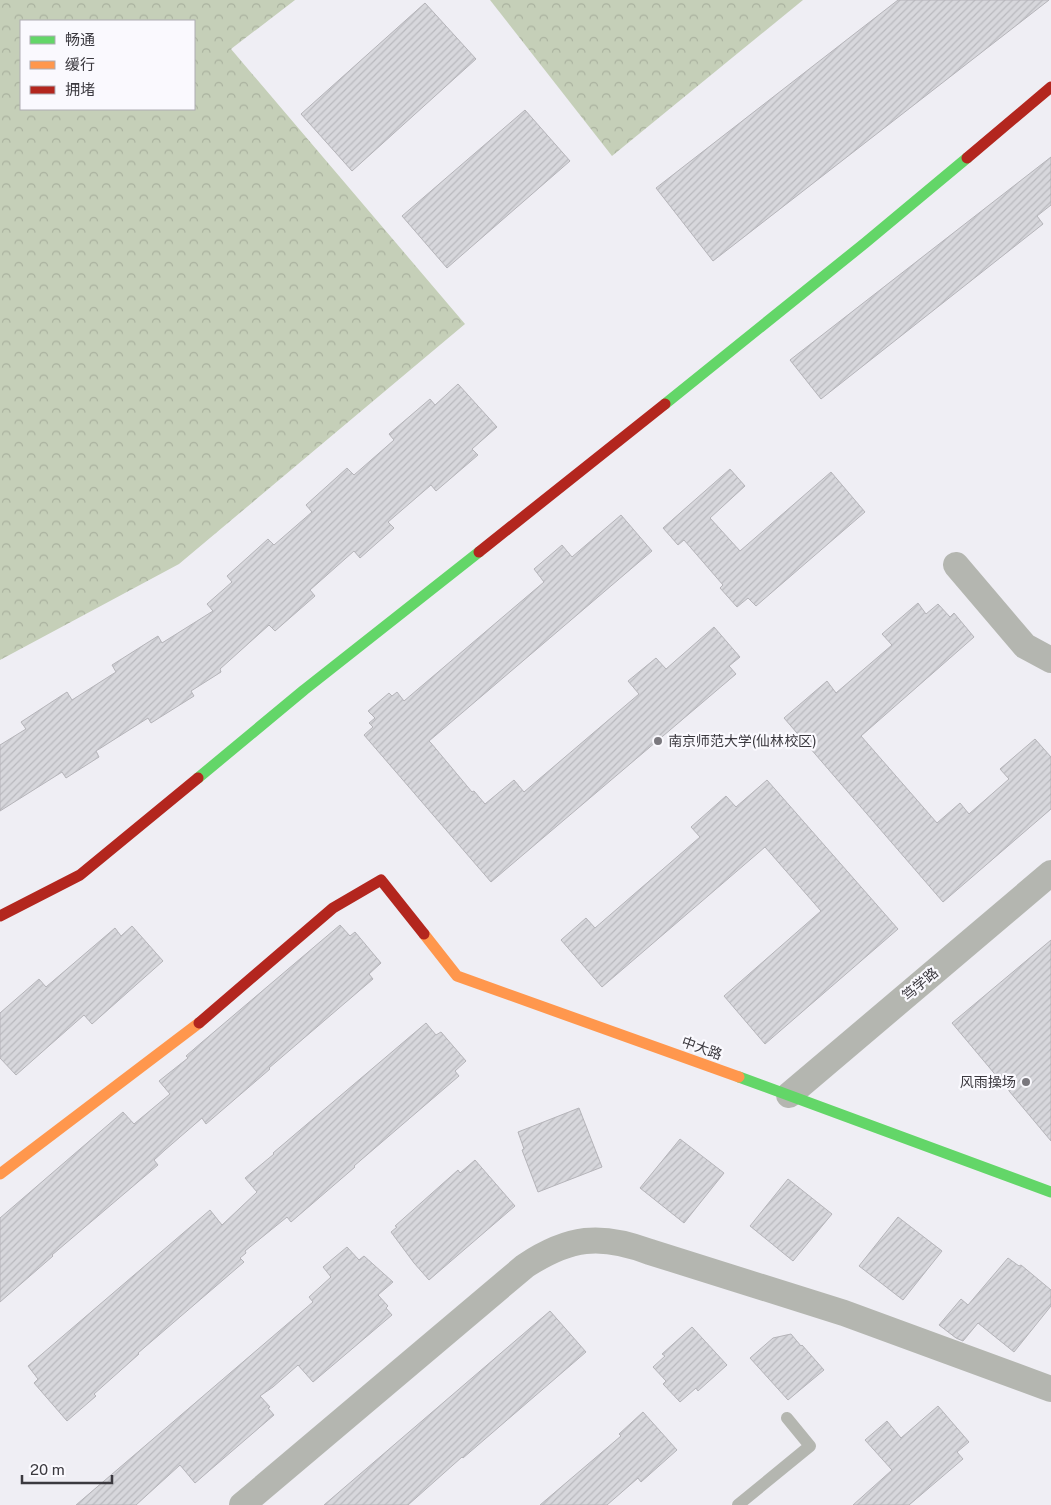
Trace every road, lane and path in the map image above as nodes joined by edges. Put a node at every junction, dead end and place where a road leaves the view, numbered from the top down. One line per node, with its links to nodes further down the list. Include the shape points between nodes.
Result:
1 (1051, 87): 5 (street, via 865,243 304,690 80,875)
2 (956, 565): 3 (street, via 1025,646)
3 (1051, 660)
4 (1051, 873): 6 (street, 笃学路)
5 (0, 916)
6 (789, 1094): 7 (street, 中大路, via 457,976 380,880 333,908 202,1021); 8 (street, 中大路)
7 (0, 1174)
8 (1051, 1192)
9 (1051, 1389): 11 (street, via 844,1313 629,1244 585,1241 563,1245 525,1266)
10 (786, 1418): 12 (lane, via 810,1446)
11 (242, 1505)
12 (738, 1505)

